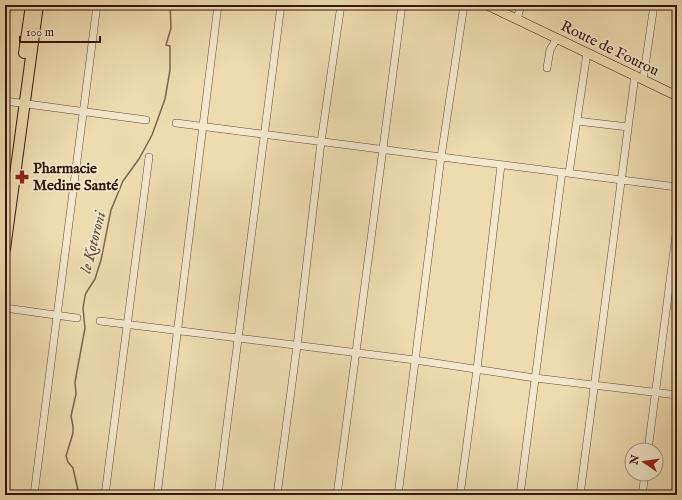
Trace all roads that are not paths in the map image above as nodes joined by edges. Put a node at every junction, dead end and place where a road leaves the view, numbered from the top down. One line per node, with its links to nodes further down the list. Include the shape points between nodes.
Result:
1 (31, 5): 19 (highway)
2 (38, 5): 19 (highway)
3 (97, 5): 20 (street)
4 (218, 5): 24 (street)
5 (281, 5): 26 (street)
6 (340, 5): 27 (street)
7 (402, 5): 28 (street)
8 (464, 5): 30 (street)
9 (487, 5): 12 (main road, Route de Fourou)
10 (521, 5): 12 (street)
11 (654, 5): 16 (street)
12 (517, 19): 13 (main road, Route de Fourou)
13 (557, 38): 14 (main road, Route de Fourou); 15 (street, via 550,50)
14 (587, 53): 16 (main road, Route de Fourou); 22 (street)
15 (547, 68)
16 (639, 78): 17 (main road, Route de Fourou); 25 (street)
17 (677, 96)
18 (5, 101): 19 (street)
19 (21, 103): 20 (street); 35 (highway); 37 (highway)
20 (83, 112): 21 (street); 39 (street)
21 (146, 120)
22 (577, 121): 25 (street); 32 (street)
23 (176, 123): 24 (street)
24 (204, 126): 26 (street); 43 (street)
25 (628, 127): 33 (street)
26 (265, 134): 27 (street); 44 (street)
27 (321, 142): 28 (street); 45 (street)
28 (382, 149): 30 (street); 46 (street)
29 (149, 157): 42 (street)
30 (441, 157): 31 (street); 47 (street)
31 (501, 164): 32 (street); 48 (street)
32 (565, 173): 33 (street); 49 (street)
33 (622, 179): 34 (street); 50 (street)
34 (677, 187)
35 (5, 196)
36 (677, 227): 51 (street)
37 (5, 250)
38 (5, 308): 39 (street)
39 (57, 315): 40 (street); 55 (street)
40 (77, 318)
41 (100, 321): 42 (street)
42 (128, 325): 43 (street); 56 (street)
43 (177, 331): 44 (street); 57 (street)
44 (238, 339): 45 (street); 58 (street)
45 (297, 346): 46 (street); 59 (street)
46 (357, 353): 47 (street); 60 (street)
47 (415, 360): 48 (street); 61 (street)
48 (477, 369): 49 (street); 62 (street)
49 (535, 378): 50 (street); 63 (street)
50 (594, 385): 51 (street); 64 (street)
51 (655, 393): 52 (street); 53 (street)
52 (677, 396)
53 (649, 442)
54 (644, 482): 65 (street)
55 (34, 495)
56 (105, 495)
57 (157, 495)
58 (218, 495)
59 (277, 495)
60 (338, 495)
61 (398, 495)
62 (460, 495)
63 (520, 495)
64 (580, 495)
65 (642, 495)

